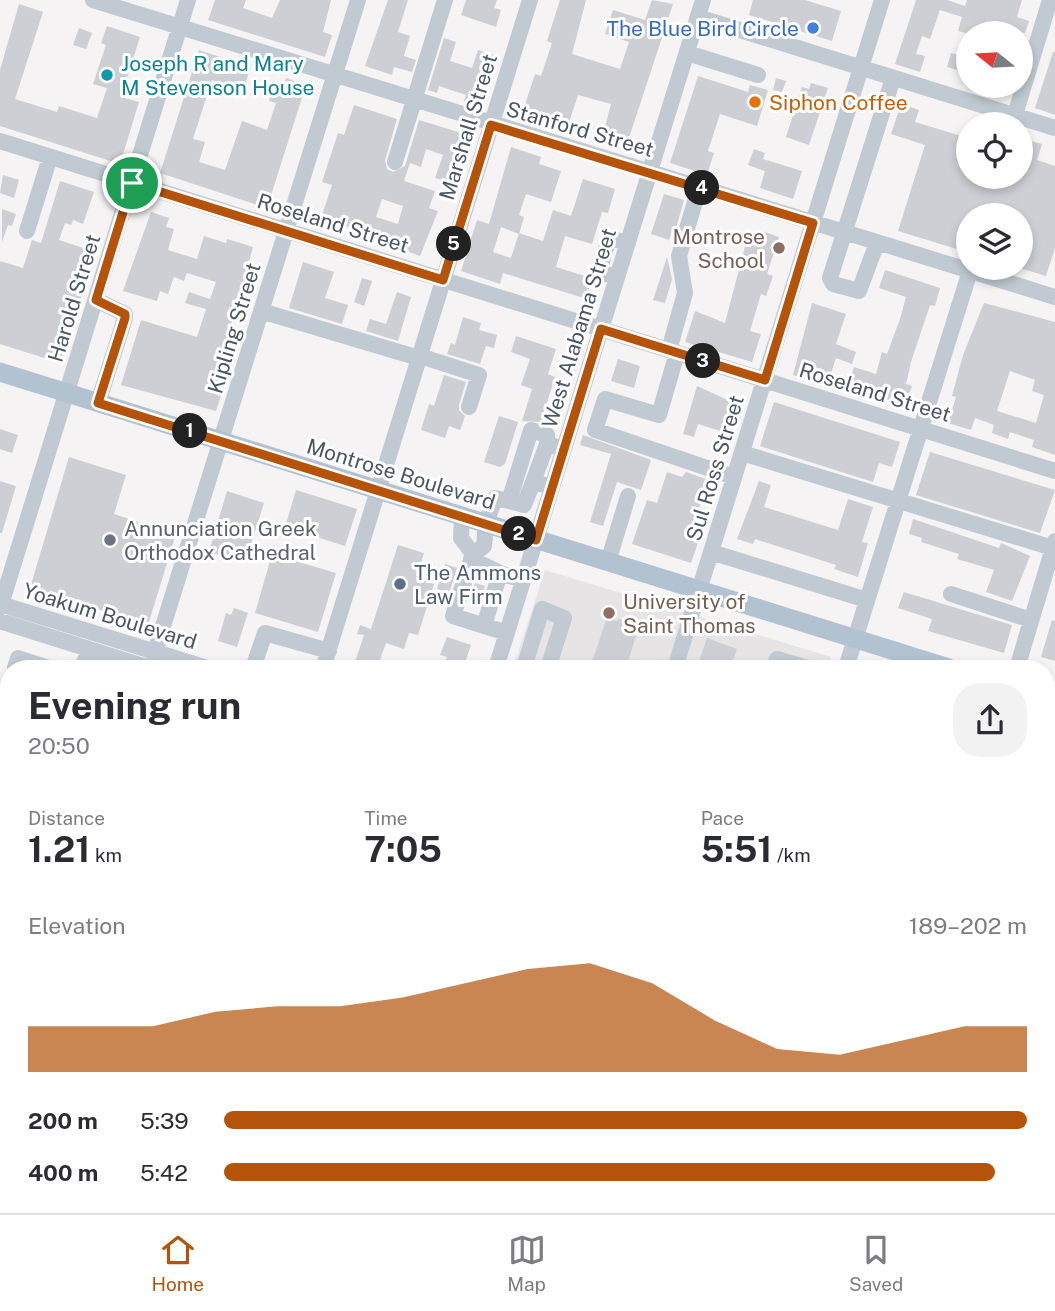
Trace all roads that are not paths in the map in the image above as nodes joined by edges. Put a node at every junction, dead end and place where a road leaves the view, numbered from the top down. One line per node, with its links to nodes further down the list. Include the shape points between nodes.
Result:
1 (93, 0): 10 (street, Stanford Street)
2 (188, 0): 10 (street, Harold Street)
3 (358, 0): 14 (street, Kipling Street)
4 (445, 0): 16 (street)
5 (530, 0): 20 (street, Marshall Street)
6 (703, 0): 9 (street, West Alabama Street)
7 (882, 0): 12 (street, Sul Ross Street)
8 (1050, 0): 18 (street)
9 (698, 17): 11 (street, West Alabama Street); 12 (street)
10 (180, 27): 14 (street, Stanford Street); 26 (street, Harold Street)
11 (687, 53): 13 (street); 25 (street, West Alabama Street)
12 (861, 69): 15 (street); 28 (street, Sul Ross Street)
13 (758, 75)
14 (334, 76): 16 (street, Stanford Street); 30 (street, Kipling Street)
15 (893, 78): 17 (street); 31 (street)
16 (414, 101): 20 (street, Stanford Street); 24 (street)
17 (1005, 112)
18 (1016, 112)
19 (1033, 121): 21 (street)
20 (491, 125): 25 (street, Stanford Street); 34 (street, Marshall Street)
21 (1055, 128)
22 (0, 141): 23 (street, Roseland Street)
23 (50, 157): 26 (street, Roseland Street); 29 (street)
24 (395, 162)
25 (650, 172): 27 (street, Stanford Street); 40 (street, West Alabama Street)
26 (132, 183): 30 (street, Roseland Street); 38 (street, Harold Street)
27 (699, 187): 28 (street, Stanford Street); 41 (street, via 679,256 685,293)
28 (813, 223): 31 (street, Stanford Street); 44 (street, Sul Ross Street)
29 (27, 231)
30 (286, 231): 34 (street, Roseland Street); 39 (street, Kipling Street)
31 (844, 233): 32 (street, Stanford Street); 32 (street, via 830,278 833,284 855,292 862,287)
32 (877, 243): 33 (street, Stanford Street)
33 (956, 267)
34 (443, 280): 40 (street, Roseland Street); 42 (street, Marshall Street)
35 (967, 280): 48 (street)
36 (998, 280): 37 (street, Stanford Street)
37 (1055, 298)
38 (102, 303): 45 (street, Harold Street); 46 (street, via 125,314)
39 (261, 311): 42 (street); 49 (street, Kipling Street)
40 (601, 329): 41 (street, Roseland Street); 51 (street, West Alabama Street)
41 (673, 351): 44 (street, Roseland Street); 54 (street, via 659,415 605,400 595,430)
42 (419, 357): 47 (street, via 479,376); 57 (street, Marshall Street)
43 (0, 372): 45 (main road, Montrose Boulevard)
44 (765, 380): 48 (street, Roseland Street); 52 (street, Sul Ross Street)
45 (67, 393): 46 (main road, Montrose Boulevard); 73 (street, Harold Street)
46 (98, 403): 49 (main road, Montrose Boulevard)
47 (469, 407)
48 (920, 429): 53 (street, Roseland Street); 60 (street)
49 (221, 441): 57 (main road, Montrose Boulevard); 80 (street, Kipling Street)
50 (547, 444): 51 (street); 55 (street); 59 (street, via 547,435 531,430)
51 (564, 449): 56 (street, West Alabama Street)
52 (742, 453): 54 (street, Sul Ross Street); 60 (street)
53 (1055, 471)
54 (734, 477): 65 (street, Sul Ross Street)
55 (533, 482): 56 (street); 59 (street, via 524,505)
56 (552, 487): 63 (street, West Alabama Street)
57 (379, 490): 61 (main road, Montrose Boulevard); 79 (street, Marshall Street)
58 (628, 496): 67 (street)
59 (509, 501): 62 (street, via 495,498)
60 (898, 501): 64 (street); 72 (street)
61 (462, 516): 62 (main road, Montrose Boulevard); 66 (street, via 461,538)
62 (486, 524): 63 (main road, Montrose Boulevard); 66 (street, via 484,546)
63 (536, 540): 67 (main road, Montrose Boulevard); 69 (street, West Alabama Street)
64 (1054, 548): 74 (street)
65 (711, 552): 70 (street, Sul Ross Street); 72 (street)
66 (472, 557): 68 (street); 75 (street, via 453,616)
67 (608, 562): 70 (main road, Montrose Boulevard)
68 (500, 573): 69 (street); 75 (street)
69 (523, 579): 76 (street, West Alabama Street)
70 (699, 591): 77 (main road, Montrose Boulevard); 90 (street, Sul Ross Street)
71 (951, 594): 74 (street)
72 (867, 600): 77 (street)
73 (0, 609): 78 (street, Yoakum Boulevard); 80 (street, Yoakum Boulevard)
74 (1031, 620): 93 (street)
75 (484, 626): 76 (street)
76 (507, 633): 87 (street, West Alabama Street)
77 (855, 639): 91 (street); 92 (main road, Montrose Boulevard)
78 (89, 649): 81 (street); 82 (street, Yoakum Boulevard)
79 (328, 651): 85 (street, via 265,633); 86 (street, Marshall Street)
80 (156, 652): 83 (street, Kipling Street); 84 (street, Yoakum Boulevard)
81 (85, 660)
82 (124, 660)
83 (153, 660)
84 (182, 660)
85 (256, 660)
86 (325, 660)
87 (499, 660)
88 (526, 660): 89 (street, via 542,608 564,618)
89 (551, 660)
90 (677, 660)
91 (848, 660)
92 (923, 660)
93 (1019, 660)

